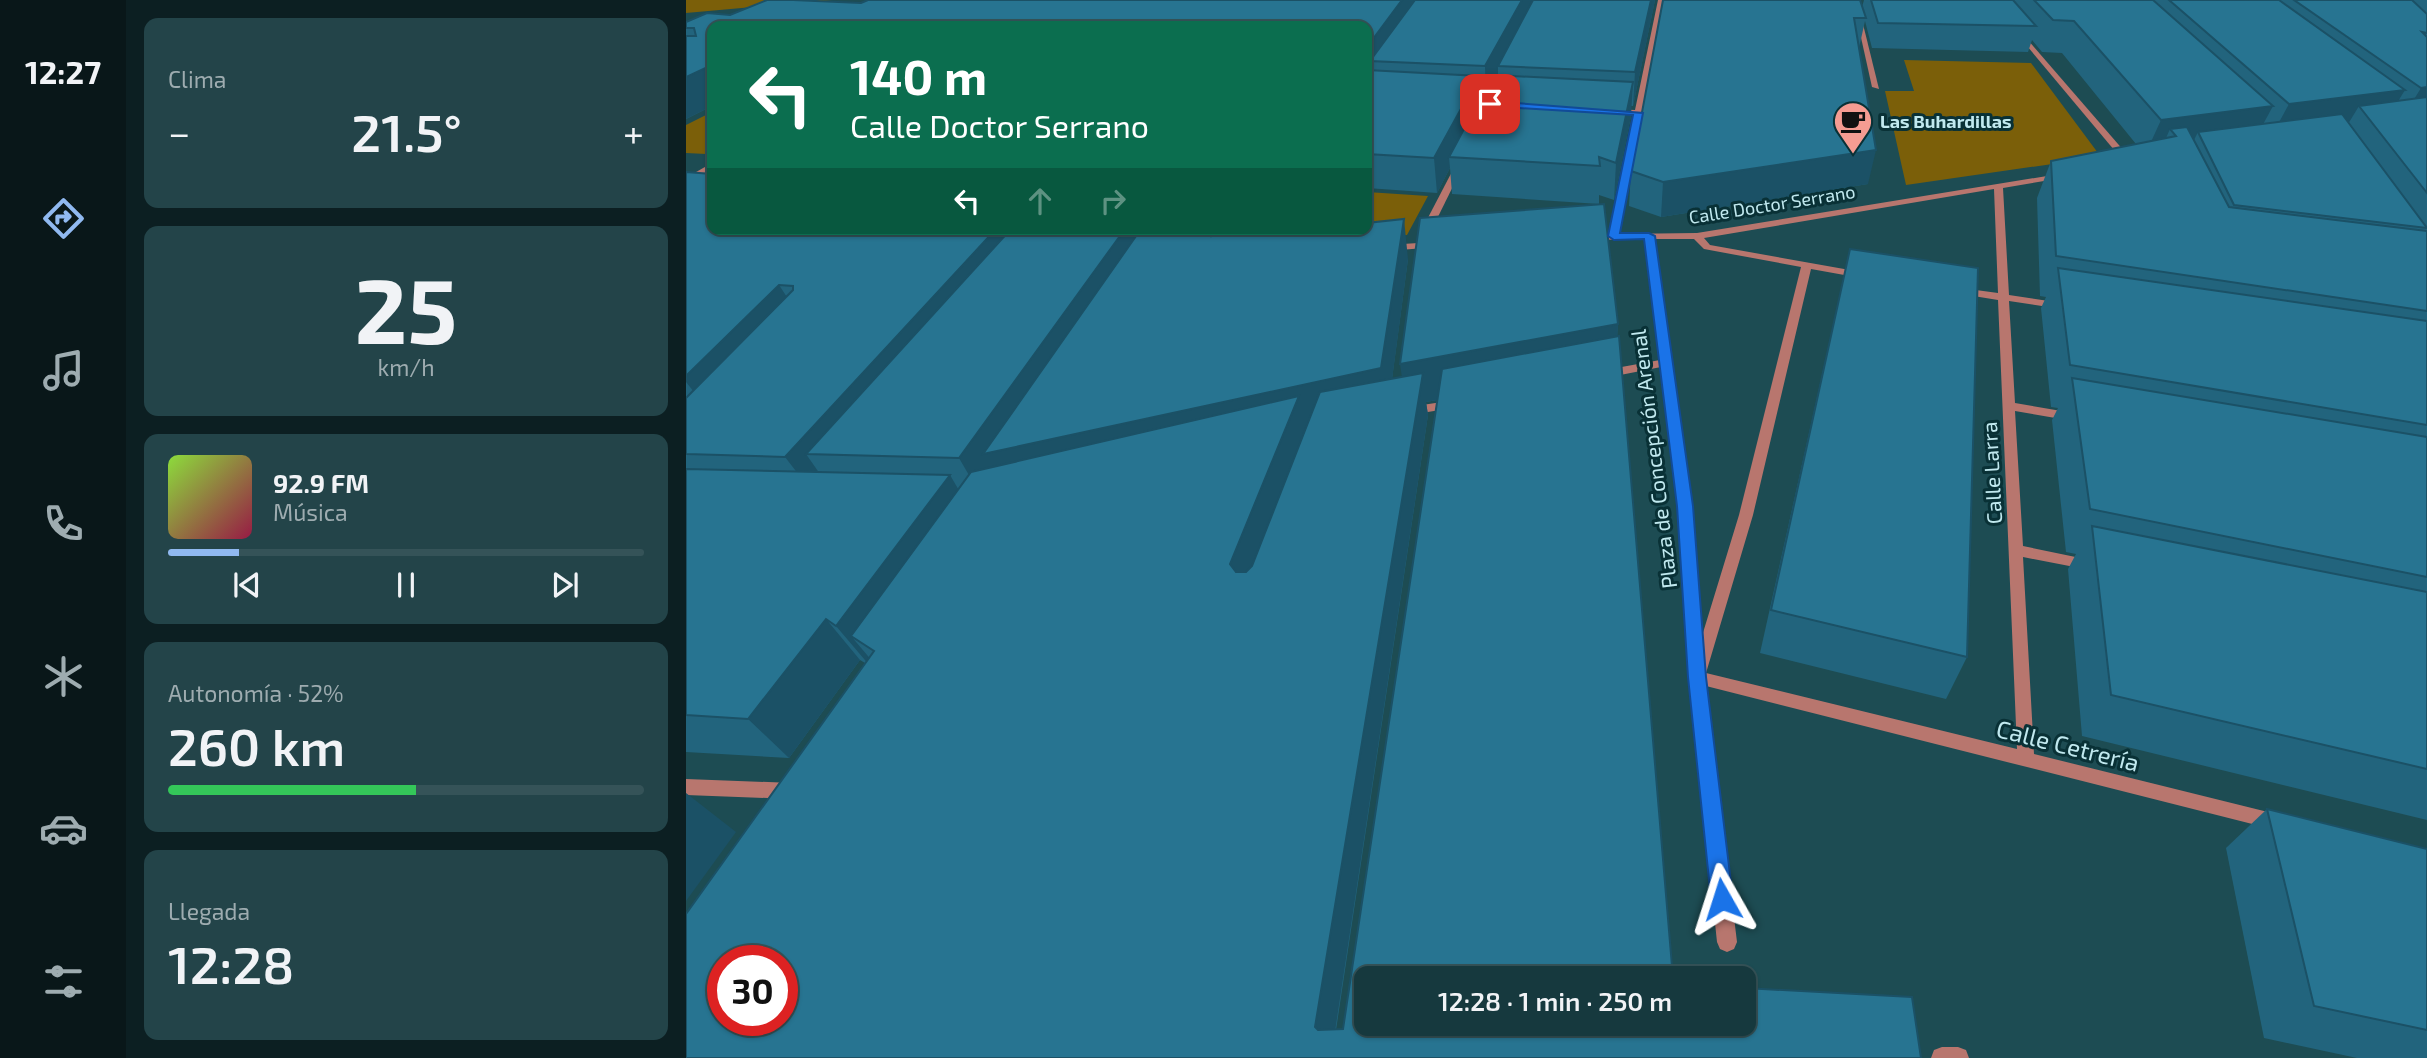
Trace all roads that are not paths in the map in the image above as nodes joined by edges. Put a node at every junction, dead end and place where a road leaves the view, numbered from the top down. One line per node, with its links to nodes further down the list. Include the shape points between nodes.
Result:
1 (1661, 0): 6 (street)
2 (1854, 2): 4 (street)
3 (2011, 23): 9 (street)
4 (1876, 87)
5 (1598, 110): 6 (street)
6 (1638, 113): 15 (street)
7 (1466, 151): 20 (street)
8 (2141, 162): 9 (street)
9 (2129, 163): 10 (street)
10 (2116, 165)
11 (707, 168): 13 (street)
12 (2077, 172): 14 (street, Calle Doctor Serrano)
13 (690, 176)
14 (1998, 185): 17 (street, Calle Doctor Serrano); 26 (street, Calle Larra)
15 (1614, 236): 16 (street, Calle Doctor Serrano); 18 (street, Calle Doctor Serrano)
16 (1649, 236): 17 (street, Calle Doctor Serrano); 28 (street, Plaza de Concepción Arenal)
17 (1697, 236): 23 (street, via 1707,247)
18 (1572, 238)
19 (1446, 245): 20 (street)
20 (1418, 246): 21 (street); 22 (street)
21 (1378, 249)
22 (1416, 259)
23 (1806, 267): 24 (street); 36 (street, Plaza de Concepción Arenal, via 1746,515)
24 (1872, 277)
25 (1951, 289): 26 (street)
26 (2004, 297): 27 (street); 32 (street, Calle Larra)
27 (2072, 307)
28 (1666, 362): 29 (street); 36 (street, Plaza de Concepción Arenal, via 1685,506)
29 (1585, 378)
30 (1464, 402): 31 (street, via 1436,415)
31 (1397, 406)
32 (2008, 406): 33 (street); 34 (street, Calle Larra)
33 (2090, 420)
34 (2015, 550): 35 (street); 37 (street, Calle Larra)
35 (2108, 569)
36 (1697, 677): 37 (street, Calle Cetrería); 41 (street, Plaza de Concepción Arenal)
37 (2026, 760): 40 (street, Calle Cetrería)
38 (686, 787): 39 (street)
39 (798, 791)
40 (2293, 826)
41 (1727, 943)

